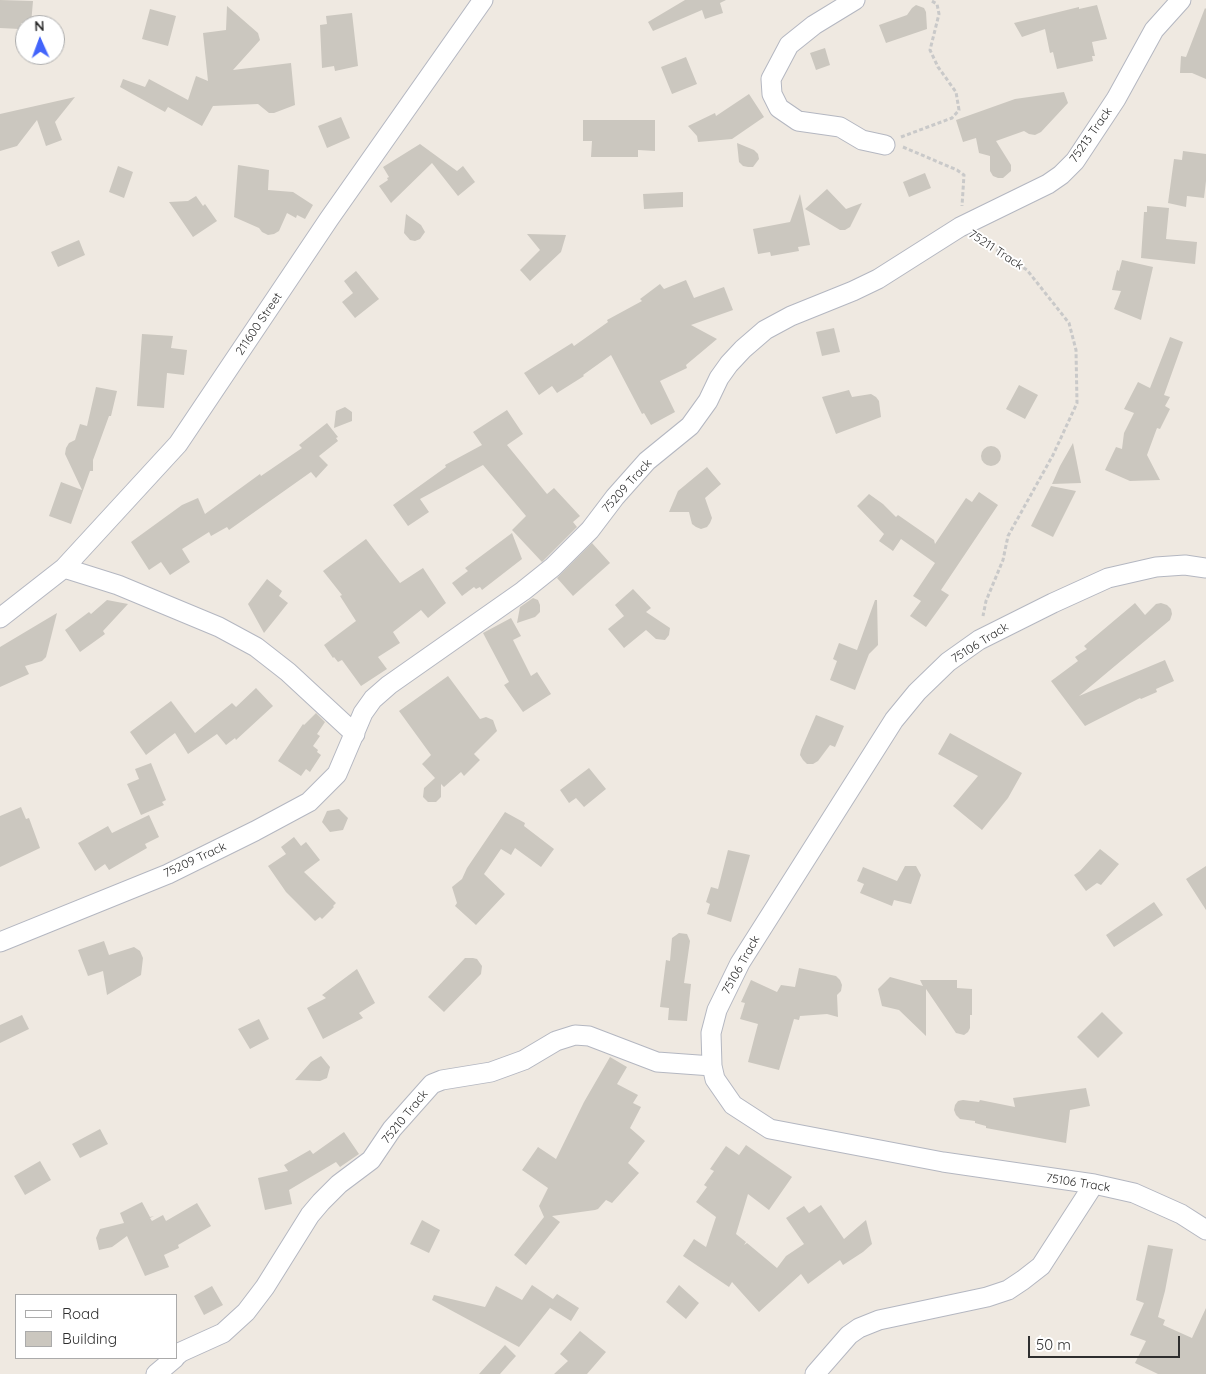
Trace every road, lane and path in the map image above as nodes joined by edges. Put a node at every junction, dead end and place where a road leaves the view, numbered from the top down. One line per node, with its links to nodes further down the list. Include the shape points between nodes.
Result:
1 (483, 0): 7 (street, 211600 Street, via 329,219 178,444)
2 (855, 0): 5 (street, via 789,45 772,79 772,94 779,108 798,121 840,127 862,140)
3 (930, 0): 5 (path, via 937,4 939,14 930,50 956,92 959,110 952,118)
4 (1181, 0): 6 (street, 75213 Track, via 1154,30 1116,99 1075,161 1048,184)
5 (885, 145): 6 (path, 75211 Track, via 899,146 964,175)
6 (960, 227): 10 (path, 75211 Track, via 1027,270 1069,323 1076,350 1077,403 1008,536 1003,560 986,601); 11 (street, 75209 Track, via 878,279 765,330 729,364 690,426 648,461 590,530 553,567 373,699)
7 (64, 568): 9 (street, 211600 Street); 11 (street, via 118,585 219,627 256,647)
8 (1206, 568): 10 (street, 75106 Track, via 1185,565 1156,567 1108,578)
9 (0, 618)
10 (979, 640): 13 (street, 75106 Track, via 948,662 894,720 740,963 717,1010 711,1033)
11 (355, 734): 12 (street, 75209 Track, via 337,774 309,802 168,874)
12 (0, 942)
13 (712, 1066): 14 (street, 75106 Track, via 716,1079 733,1105 770,1130 943,1162); 16 (street, 75210 Track, via 657,1062 589,1036 575,1035 491,1072 432,1084 392,1129 370,1160 320,1202 246,1312 223,1333)
14 (1094, 1184): 15 (street, 75106 Track, via 1134,1193 1181,1214); 19 (street, via 1041,1266 1023,1280 1008,1290 986,1297 879,1320 860,1328)
15 (1206, 1230)
16 (178, 1355)
17 (174, 1359): 18 (street, 75210 Track)
18 (156, 1374)
19 (815, 1374)

